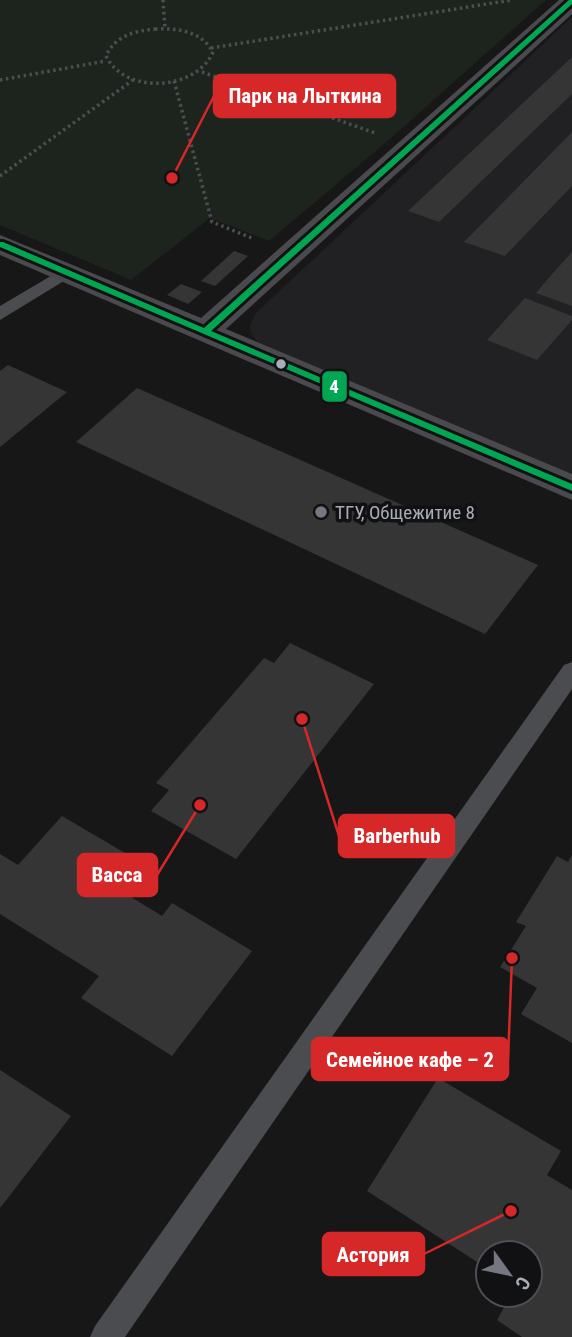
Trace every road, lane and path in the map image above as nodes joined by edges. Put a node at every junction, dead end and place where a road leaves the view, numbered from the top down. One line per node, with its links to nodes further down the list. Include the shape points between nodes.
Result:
1 (163, 0): 4 (path)
2 (512, 0): 5 (path)
3 (572, 1): 17 (street)
4 (165, 29): 5 (path, via 191,33); 6 (path, via 144,30 117,40 107,50)
5 (211, 47): 7 (path, via 212,57)
6 (106, 61): 8 (path); 9 (path, via 118,74)
7 (201, 71): 10 (path); 11 (path)
8 (0, 80)
9 (133, 80): 10 (path); 12 (path)
10 (174, 81): 13 (path, via 212,222)
11 (378, 134)
12 (0, 176)
13 (258, 241)
14 (0, 244): 15 (street)
15 (66, 272): 16 (lane); 17 (street)
16 (0, 314)
17 (204, 332): 18 (street)
18 (572, 488)
19 (572, 671): 20 (lane)
20 (106, 1337)

